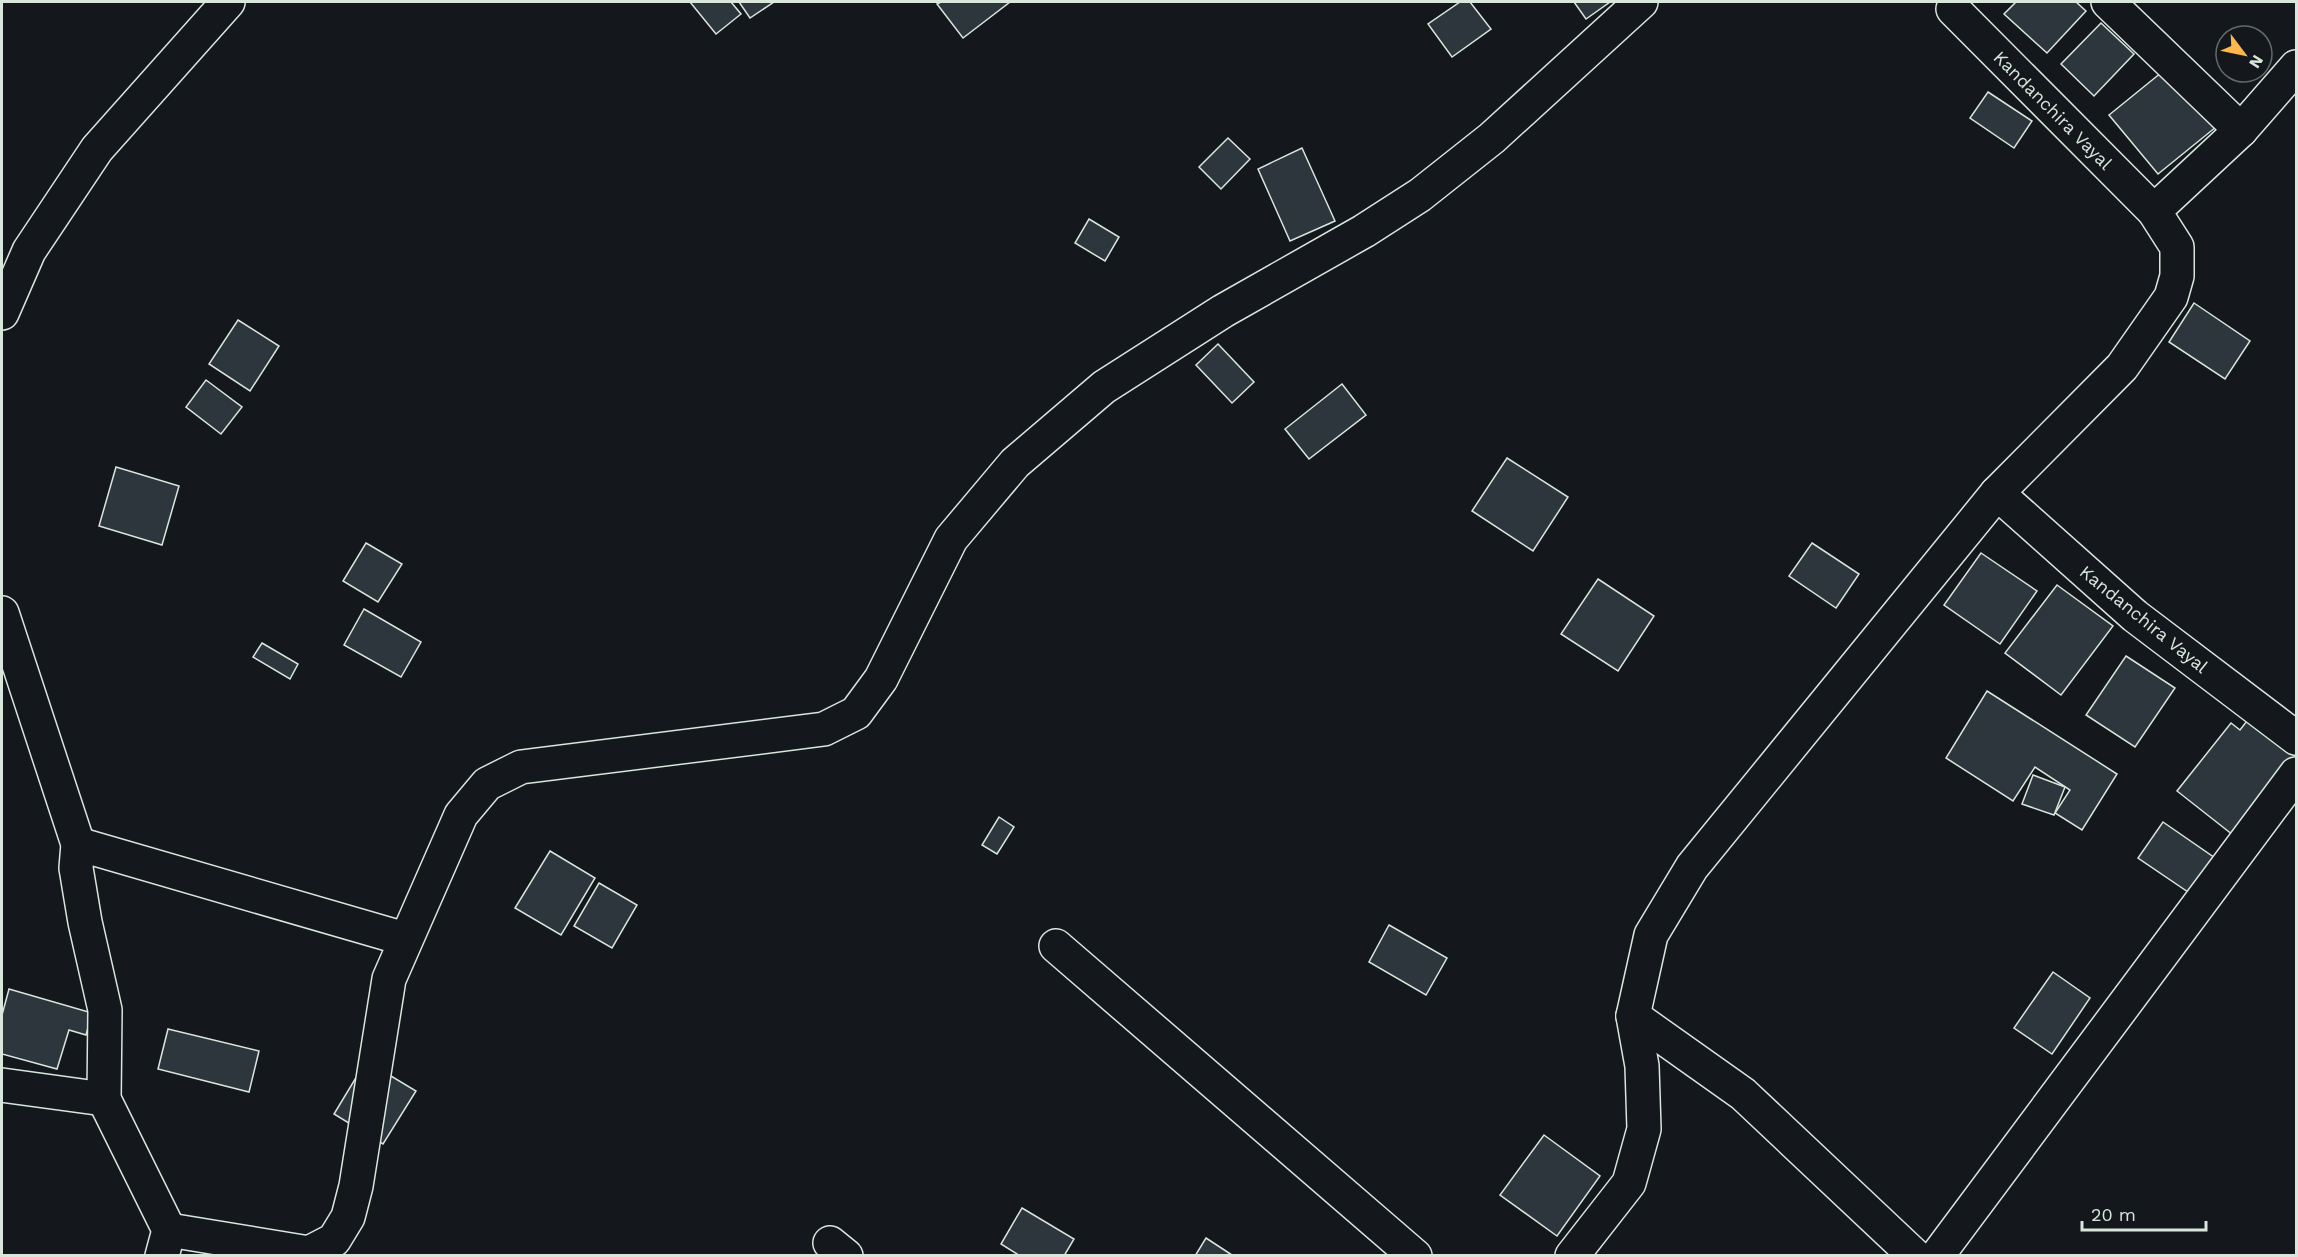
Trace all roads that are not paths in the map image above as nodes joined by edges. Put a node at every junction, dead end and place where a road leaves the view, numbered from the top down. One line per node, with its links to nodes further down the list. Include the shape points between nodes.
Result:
1 (228, 2): 8 (street, via 97,149 29,251)
2 (1641, 2): 14 (street, via 1492,138 1420,195 1223,311 1104,387 1015,463 951,539 881,679 856,713 824,729 521,767 487,784 461,815)
3 (2108, 2): 6 (street)
4 (1953, 9): 7 (street, Kandanchira Vayal)
5 (2296, 67): 6 (street)
6 (2241, 130): 7 (street)
7 (2154, 211): 9 (street, Kandanchira Vayal, via 2177,247 2177,276 2171,297 2122,367)
8 (2, 313)
9 (1997, 493): 11 (street, Kandanchira Vayal, via 2135,616); 16 (street, Kandanchira Vayal, via 1692,867 1651,935)
10 (2, 613): 13 (street)
11 (2296, 738)
12 (2296, 774): 23 (street)
13 (78, 844): 14 (street); 18 (street, via 76,868 105,1010)
14 (405, 939): 19 (street, via 389,979 356,1186 348,1217 334,1240 309,1253)
15 (1056, 946): 20 (street)
16 (1633, 1016): 21 (street, via 1642,1066 1644,1129 1629,1183); 22 (street, via 1743,1094)
17 (2, 1084): 18 (street)
18 (104, 1099): 19 (street)
19 (165, 1243)
20 (1414, 1256)
21 (1572, 1256)
22 (1916, 1256)
23 (1937, 1256)

